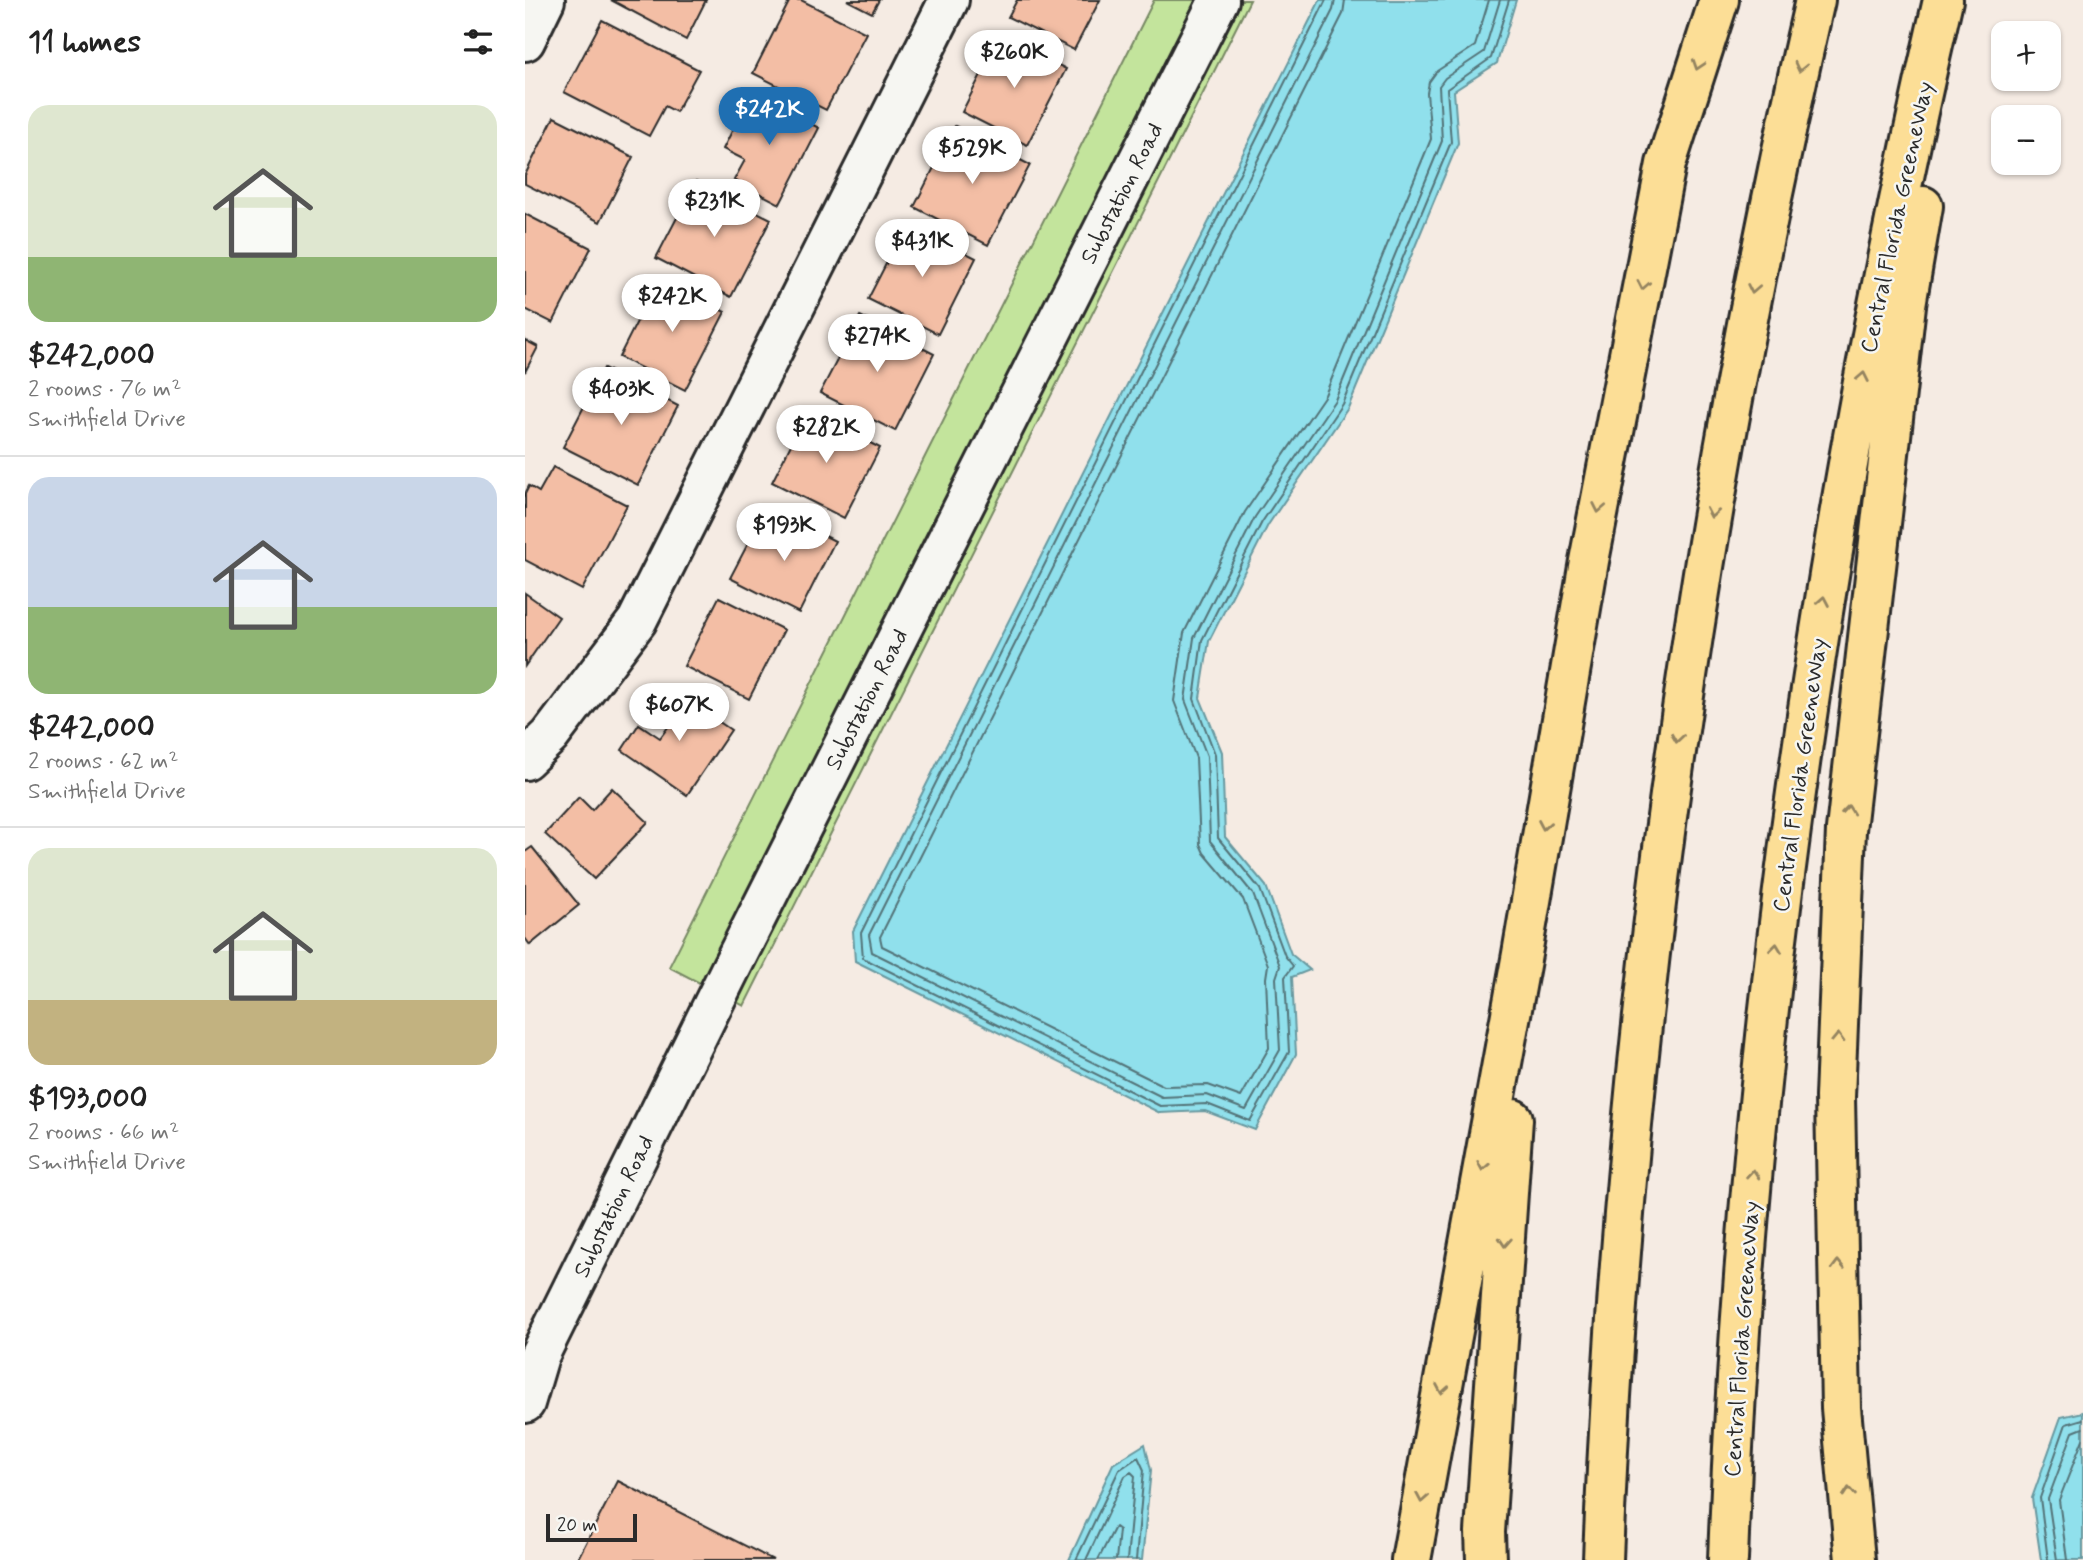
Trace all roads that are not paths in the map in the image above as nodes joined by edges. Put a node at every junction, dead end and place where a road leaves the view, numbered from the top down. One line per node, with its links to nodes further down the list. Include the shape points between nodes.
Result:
1 (949, 0): 7 (street, via 637,621 550,737)
2 (1219, 0): 9 (street, Substation Road, via 667,1096 539,1356)
3 (1719, 0): 8 (highway, one-way to 8, via 1666,164 1589,561)
4 (1815, 0): 12 (highway, one-way to 12, via 1724,438 1672,770 1620,1261)
5 (1943, 0): 13 (highway, Central Florida GreeneWay, one-way to 5, via 1744,1270 1796,787 1847,460)
6 (1959, 0): 14 (highway, one-way to 6, via 1841,1408 1835,1097 1846,830 1906,305)
7 (525, 760)
8 (1522, 954): 10 (highway, one-way to 10); 11 (highway, one-way to 11)
9 (525, 1403)
10 (1411, 1560)
11 (1486, 1560)
12 (1603, 1560)
13 (1728, 1560)
14 (1855, 1560)

